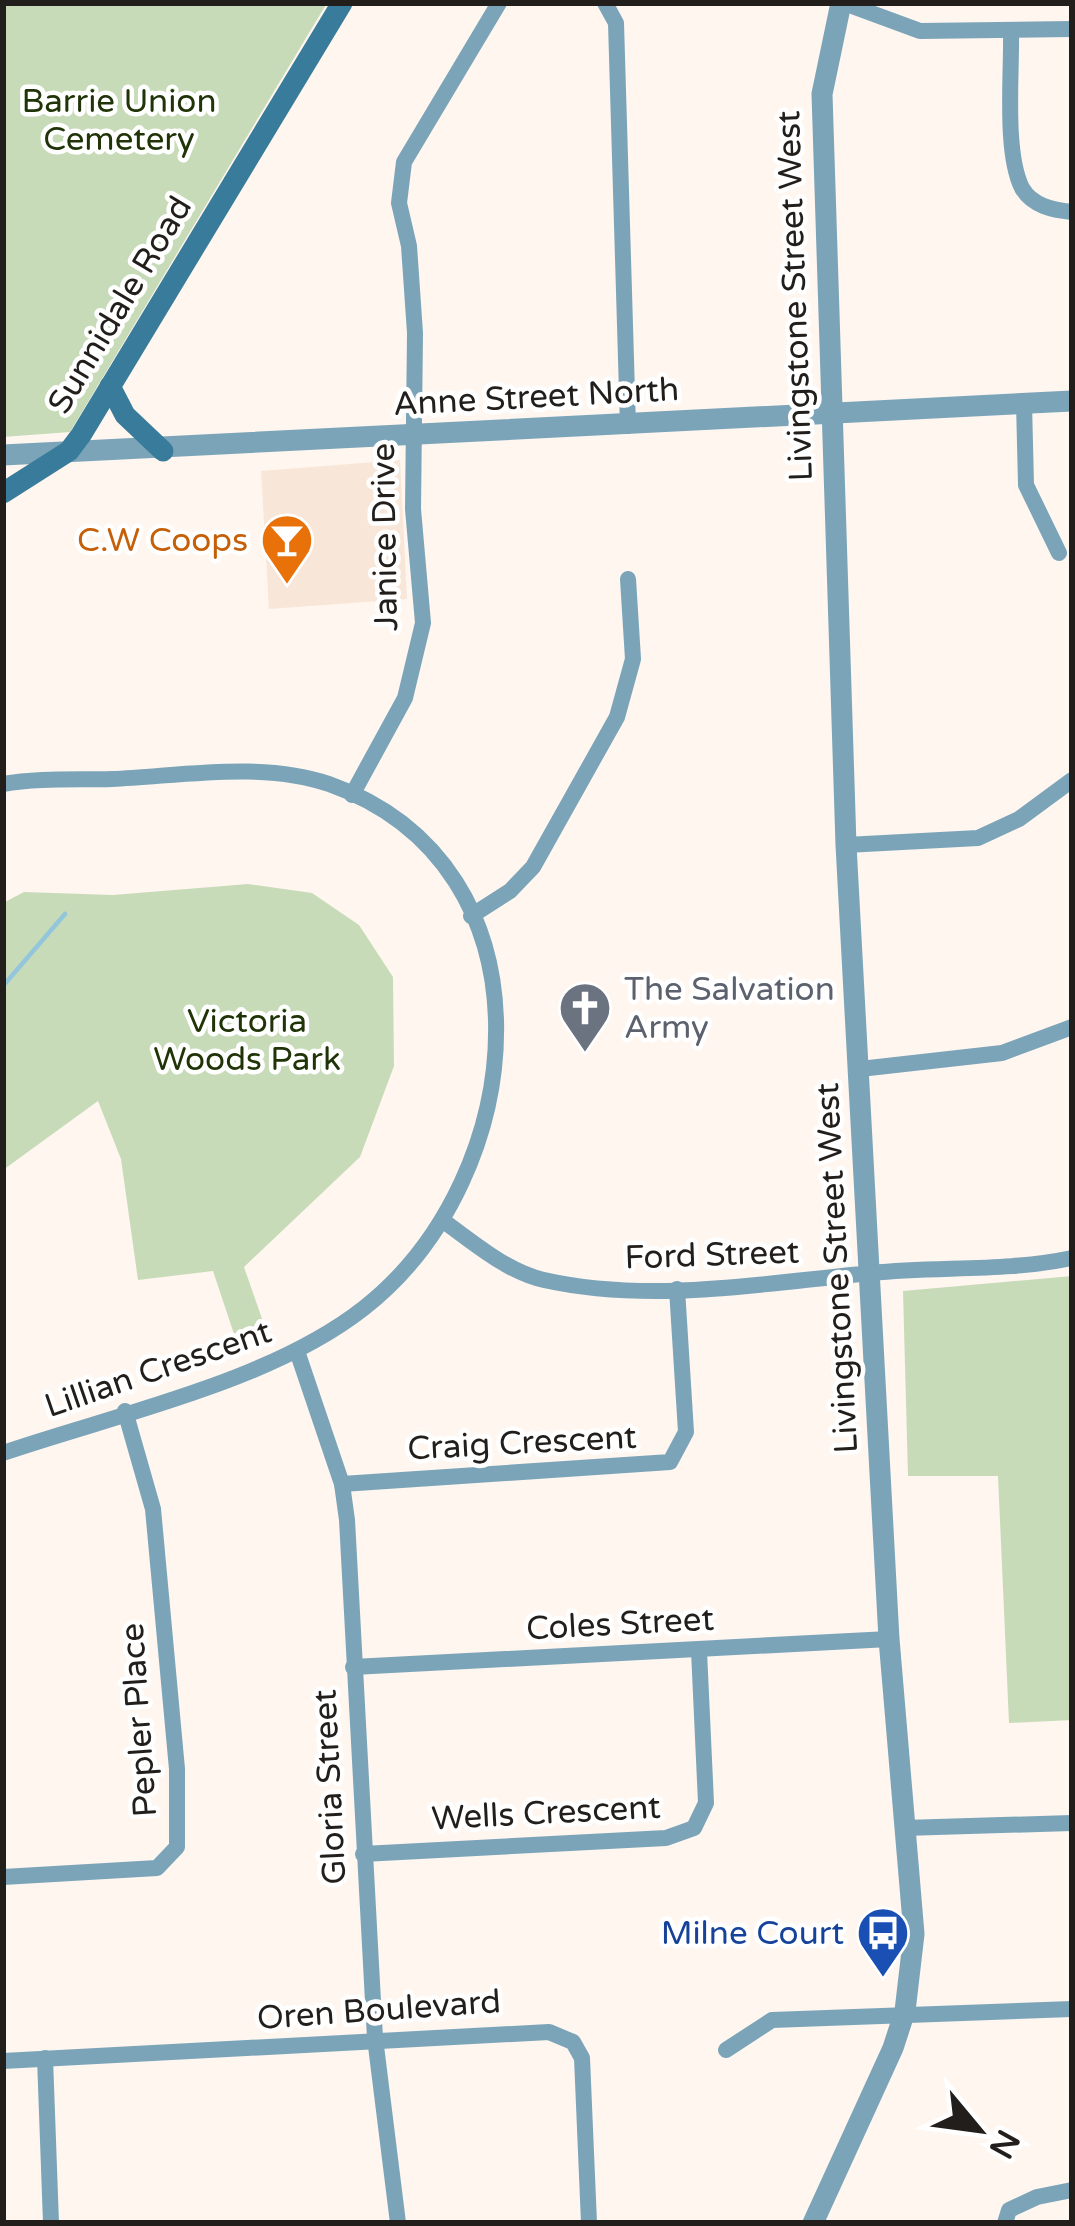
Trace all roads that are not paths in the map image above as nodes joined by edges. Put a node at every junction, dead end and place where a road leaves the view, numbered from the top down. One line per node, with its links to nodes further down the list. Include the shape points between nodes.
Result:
1 (342, 3): 8 (main road, Sunnidale Road)
2 (499, 3): 13 (street, Janice Drive, via 404,162 399,203 416,333)
3 (605, 3): 12 (street, via 616,23)
4 (843, 3): 6 (street, via 920,31); 11 (street, Livingstone Street West, via 822,94)
5 (1072, 29): 6 (street)
6 (1011, 32): 7 (street, via 1014,159 1023,191 1047,209)
7 (1072, 212)
8 (110, 386): 14 (main road, Sunnidale Road); 15 (main road, via 124,415)
9 (1072, 401): 10 (street, Anne Street North)
10 (1024, 403): 11 (street, Anne Street North); 18 (street, via 1026,485)
11 (831, 410): 12 (street, Anne Street North); 23 (street, Livingstone Street West)
12 (628, 426): 13 (street, Anne Street North)
13 (412, 437): 15 (street, Anne Street North); 22 (street, Janice Drive, via 424,623 405,698)
14 (70, 451): 15 (street, Anne Street North); 16 (street, Anne Street North); 17 (main road, Sunnidale Road)
15 (163, 451)
16 (3, 455)
17 (3, 493)
18 (1059, 553)
19 (628, 579): 24 (street, via 633,659 617,717 533,867)
20 (1072, 781): 23 (street, via 978,838)
21 (3, 784): 22 (street, Lillian Crescent, via 278,773)
22 (352, 795): 24 (street, Lillian Crescent, via 420,842)
23 (846, 845): 26 (street, Livingstone Street West)
24 (471, 916): 27 (street, Lillian Crescent, via 496,988 493,1097 483,1138)
25 (1072, 1027): 26 (street, via 1001,1053)
26 (860, 1070): 29 (street, Livingstone Street West)
27 (442, 1220): 30 (street, Ford Street, via 540,1279); 31 (street, Lillian Crescent, via 368,1305)
28 (1072, 1258): 29 (street, Ford Street)
29 (872, 1272): 30 (street, Ford Street); 35 (street, Livingstone Street West)
30 (677, 1289): 34 (street, Craig Crescent, via 686,1432 670,1462)
31 (298, 1354): 32 (street, Lillian Crescent); 34 (street, Gloria Street)
32 (125, 1412): 33 (street, Lillian Crescent); 41 (street, Pepler Place, via 153,1509 177,1847 157,1868)
33 (3, 1453)
34 (342, 1484): 37 (street, Gloria Street)
35 (889, 1639): 36 (street, Coles Street); 39 (street, Livingstone Street West)
36 (698, 1651): 37 (street, Coles Street); 40 (street, Wells Crescent, via 706,1803 694,1828 666,1838)
37 (353, 1666): 40 (street, Gloria Street)
38 (1072, 1822): 39 (street)
39 (904, 1828): 43 (street, Livingstone Street West, via 914,1934)
40 (363, 1854): 44 (street, Gloria Street)
41 (3, 1876)
42 (1072, 2009): 43 (street)
43 (904, 2012): 45 (street, via 772,2020); 52 (street, Livingstone Street West)
44 (375, 2038): 46 (street, Oren Boulevard); 50 (street, Gloria Street); 51 (street, Oren Boulevard, via 534,2030 573,2042 582,2058)
45 (726, 2050)
46 (45, 2059): 47 (street, Oren Boulevard); 49 (street)
47 (3, 2061)
48 (1072, 2191): 53 (street, via 1037,2197 1010,2210)
49 (51, 2223)
50 (398, 2223)
51 (590, 2223)
52 (813, 2223)
53 (1005, 2223)

